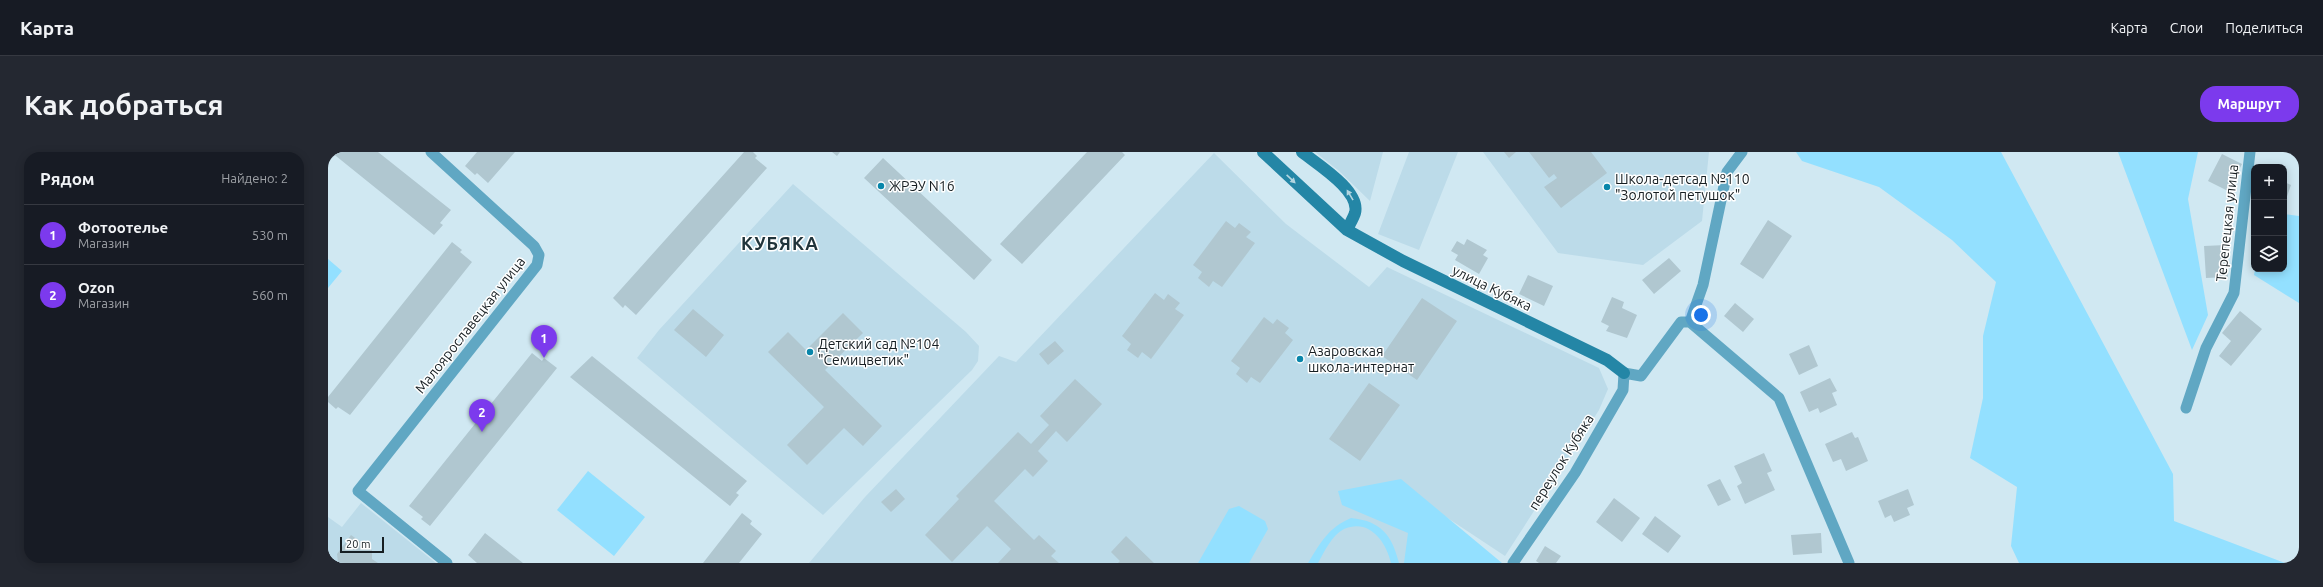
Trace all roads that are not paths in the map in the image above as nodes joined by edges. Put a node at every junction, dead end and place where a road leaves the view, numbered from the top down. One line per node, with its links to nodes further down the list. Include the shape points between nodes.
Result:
1 (431, 152): 10 (street, Малоярославецкая улица, via 534,246 539,255 537,265 358,491)
2 (1263, 152): 6 (street, улица Кубяка, one-way to 6)
3 (1302, 152): 6 (street, one-way to 3, via 1356,212 1352,196 1340,182)
4 (1742, 152): 7 (street, via 1727,172 1703,285)
5 (2250, 152): 9 (street, Терепецкая улица, via 2234,293 2206,348)
6 (1347, 230): 8 (street, улица Кубяка, via 1403,261 1607,360)
7 (1690, 322): 8 (street, via 1681,322 1641,376); 12 (street, via 1779,398)
8 (1624, 373): 11 (street, переулок Кубяка, via 1623,390 1575,473)
9 (2186, 408)
10 (447, 563)
11 (1513, 563)
12 (1849, 563)

